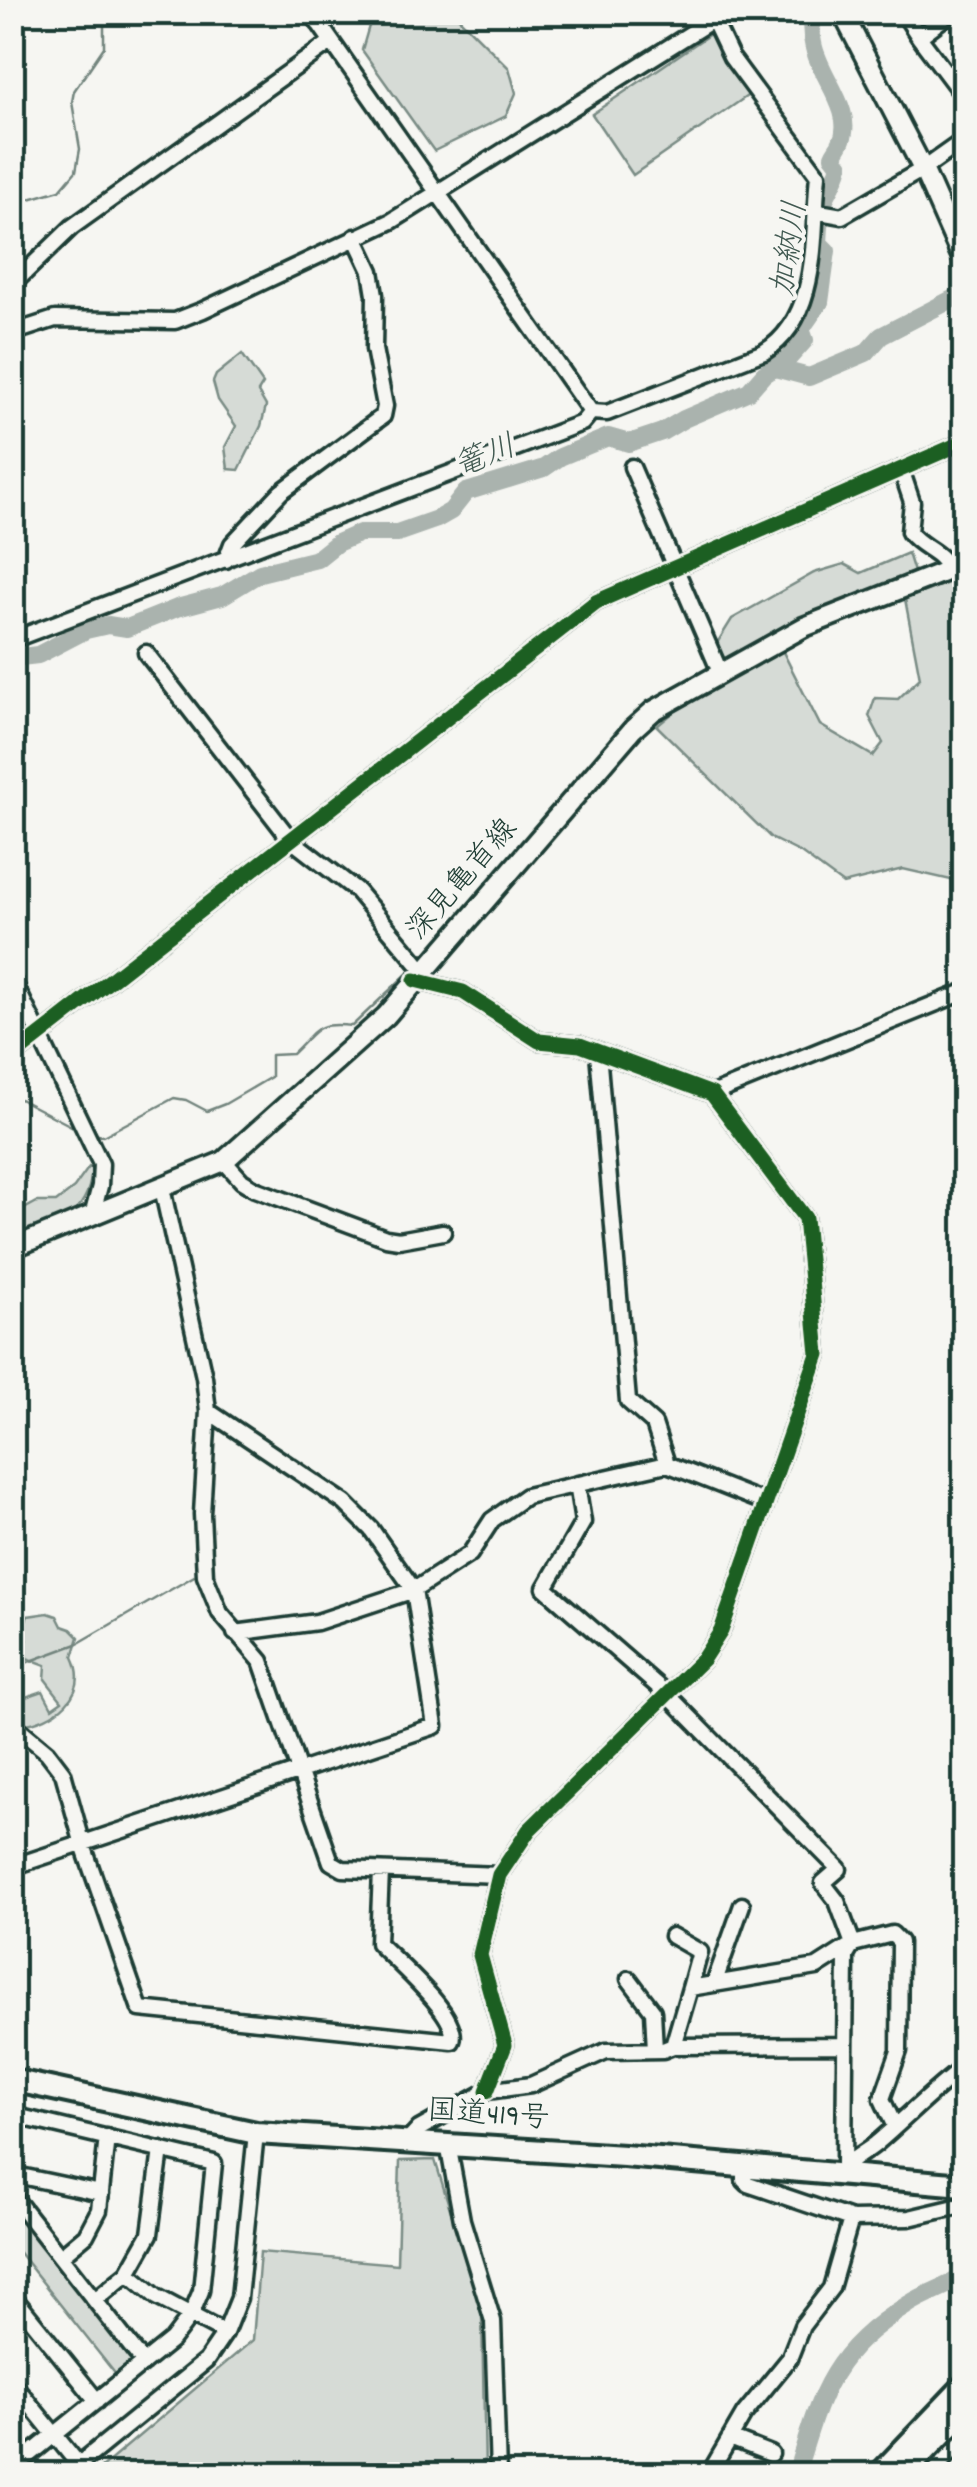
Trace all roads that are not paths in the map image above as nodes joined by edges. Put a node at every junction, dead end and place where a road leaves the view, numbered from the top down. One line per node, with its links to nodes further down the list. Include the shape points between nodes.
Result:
1 (336, 12): 6 (street)
2 (842, 12): 11 (main road)
3 (903, 12): 7 (street)
4 (952, 12): 7 (street)
5 (719, 16): 12 (street); 13 (street, via 732,56 818,175)
6 (315, 18): 8 (street)
7 (919, 37): 9 (street)
8 (331, 42): 12 (street); 16 (street, via 72,227)
9 (964, 97)
10 (964, 140): 11 (street)
11 (923, 169): 13 (street, via 842,216); 15 (main road)
12 (436, 192): 14 (street); 18 (street)
13 (816, 212): 18 (street, via 808,285 796,319 776,344 751,359)
14 (355, 237): 17 (street, via 180,320 54,318); 22 (street, via 375,295 383,416 280,492 232,544)
15 (964, 262)
16 (12, 285)
17 (12, 334)
18 (592, 412): 22 (street, via 582,423)
19 (964, 442): 21 (street)
20 (632, 468): 24 (street)
21 (901, 469): 23 (street, via 912,502 909,532); 24 (street)
22 (226, 560): 25 (street)
23 (957, 567): 27 (main road, 深見亀首線, via 836,613)
24 (674, 568): 27 (street); 28 (street, via 596,602)
25 (12, 640)
26 (146, 653): 28 (street)
27 (720, 672): 29 (main road, 深見亀首線, via 633,729)
28 (290, 839): 29 (street, via 356,890); 32 (street)
29 (419, 975): 33 (street, via 463,992 539,1040); 36 (main road, 深見亀首線, via 386,1016)
30 (12, 978): 32 (street)
31 (964, 992): 35 (street)
32 (40, 1036): 34 (street); 38 (street, via 101,1164)
33 (598, 1052): 35 (street); 42 (street, via 628,1401 654,1424)
34 (12, 1057)
35 (712, 1094): 44 (street, via 805,1218 818,1354)
36 (224, 1160): 37 (main road, 深見亀首線); 39 (street, via 255,1189 386,1238)
37 (162, 1188): 38 (main road, 深見亀首線); 41 (street)
38 (92, 1216): 40 (main road, 深見亀首線)
39 (443, 1232)
40 (12, 1248)
41 (208, 1412): 45 (street, via 345,1503); 46 (street, via 206,1576)
42 (667, 1464): 43 (street); 44 (street)
43 (577, 1484): 45 (street, via 526,1496 492,1520 470,1554); 47 (street, via 583,1522 545,1588)
44 (766, 1504): 47 (street, via 721,1631)
45 (414, 1590): 46 (street, via 317,1622); 49 (street, via 435,1726)
46 (235, 1633): 49 (street, via 261,1661)
47 (668, 1695): 53 (street, via 529,1830); 56 (street, via 839,1869 824,1883)
48 (12, 1723): 50 (street, via 63,1773)
49 (301, 1770): 50 (street); 52 (street, via 331,1862)
50 (83, 1845): 51 (street); 52 (street, via 140,2009 452,2042 443,2010 378,1943)
51 (12, 1867)
52 (381, 1871): 53 (street)
53 (500, 1875): 65 (street, via 480,1955 505,2044)
54 (742, 1904): 58 (street)
55 (672, 1936): 59 (street, via 700,1952)
56 (853, 1944): 58 (street, via 818,1967); 60 (street, via 846,1956); 67 (street, via 892,1934 900,1942 899,2051 882,2099)
57 (630, 1979): 62 (street, via 653,2011)
58 (714, 1984): 59 (street)
59 (690, 1988): 61 (street)
60 (844, 2045): 61 (street); 74 (street)
61 (673, 2046): 62 (street)
62 (655, 2050): 65 (street, via 606,2051 531,2086)
63 (964, 2067): 67 (street)
64 (12, 2080): 68 (highway, 国道419号)
65 (488, 2091): 70 (street)
66 (12, 2115): 69 (street)
67 (895, 2126): 74 (street)
68 (256, 2133): 70 (highway, 国道419号); 86 (street, via 239,2298)
69 (107, 2138): 72 (street); 77 (street)
70 (408, 2141): 71 (highway, 国道419号)
71 (448, 2144): 73 (highway, 国道419号); 98 (street, via 462,2220 494,2321)
72 (161, 2150): 82 (street, via 150,2234); 85 (street, via 214,2163 201,2291)
73 (744, 2168): 74 (highway, 国道419号); 80 (street, via 748,2184)
74 (843, 2170): 76 (highway, 国道419号)
75 (12, 2178): 77 (street)
76 (964, 2185)
77 (101, 2192): 81 (street, via 86,2235)
78 (12, 2195): 81 (street)
79 (964, 2205): 80 (street, via 908,2218)
80 (851, 2219): 93 (street, via 831,2288 802,2326 790,2358)
81 (61, 2256): 84 (street)
82 (128, 2273): 84 (street); 85 (street)
83 (12, 2295): 90 (street)
84 (95, 2300): 87 (street)
85 (191, 2315): 86 (street); 87 (street)
86 (224, 2333): 97 (street, via 206,2362)
87 (144, 2363): 90 (street)
88 (12, 2382): 92 (street)
89 (964, 2386): 100 (highway)
90 (97, 2402): 92 (street)
91 (964, 2410): 101 (highway)
92 (54, 2435): 96 (street); 97 (street)
93 (730, 2438): 94 (street); 99 (street)
94 (771, 2454)
95 (964, 2464): 102 (street)
96 (12, 2469)
97 (73, 2470)
98 (498, 2474)
99 (709, 2474)
100 (880, 2474)
101 (903, 2474)
102 (954, 2474)

